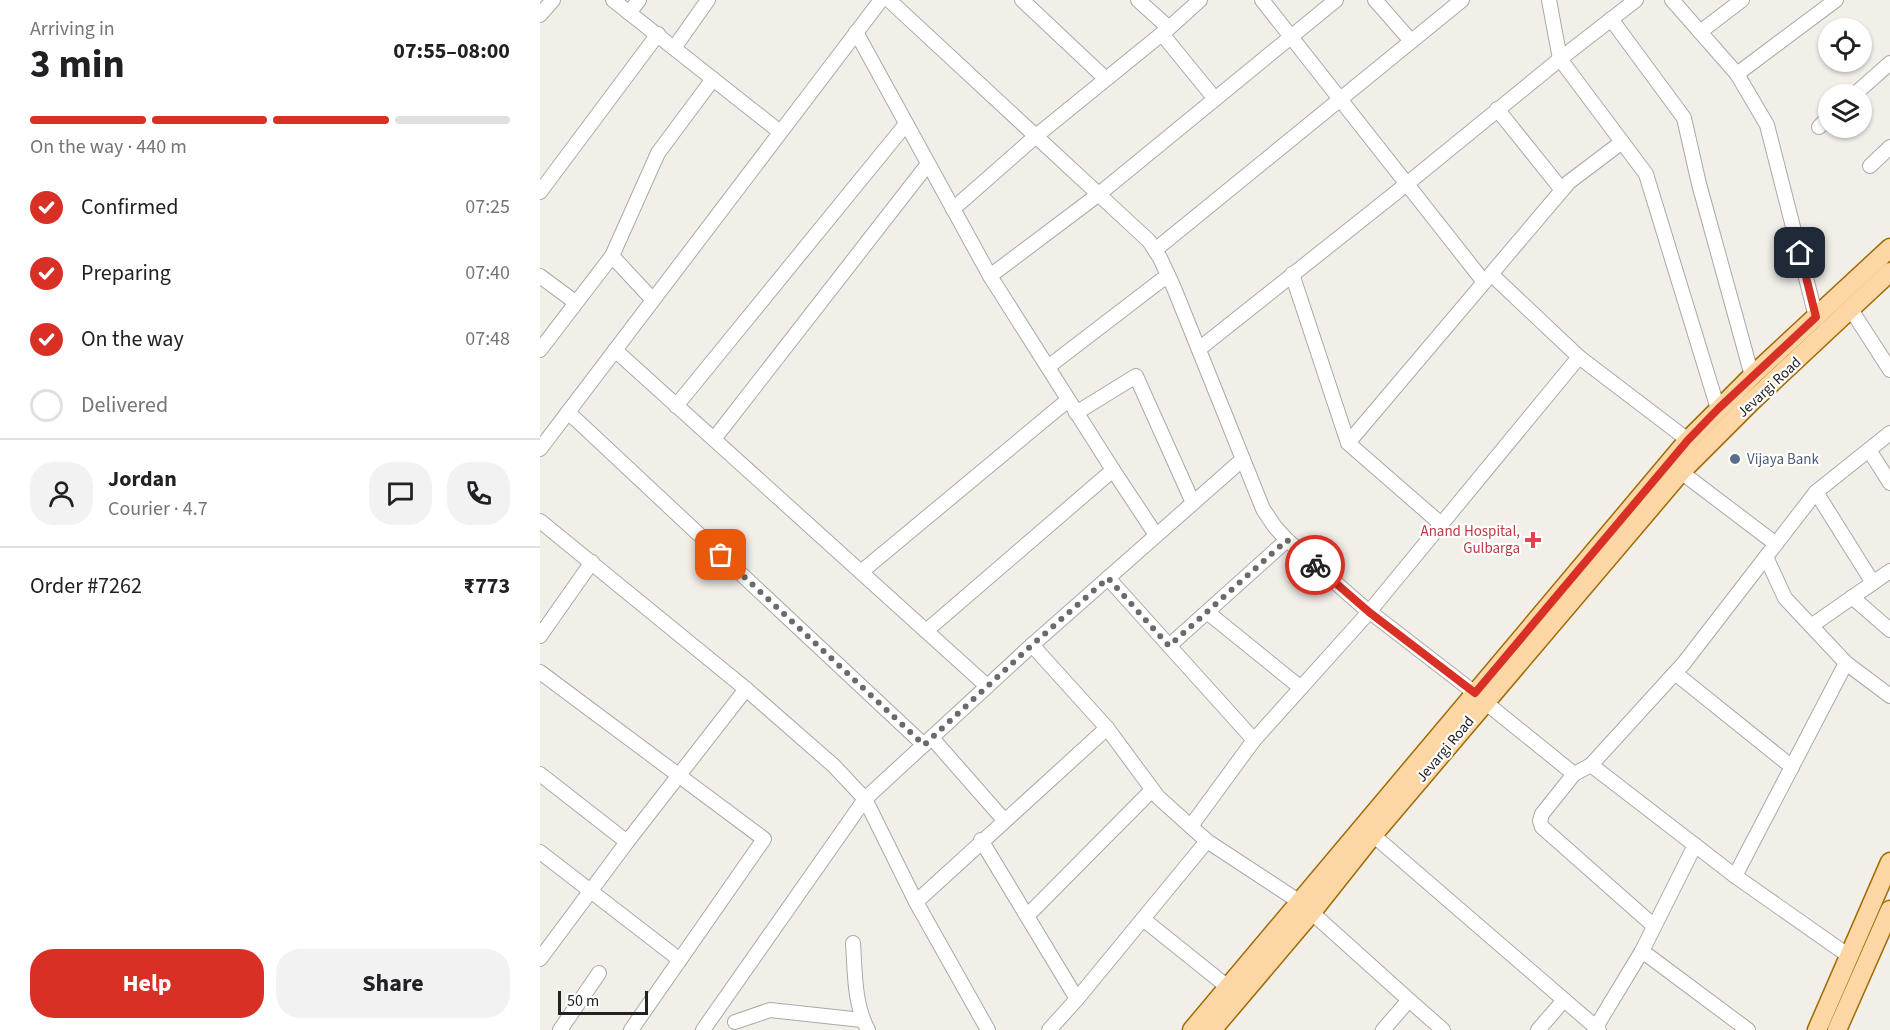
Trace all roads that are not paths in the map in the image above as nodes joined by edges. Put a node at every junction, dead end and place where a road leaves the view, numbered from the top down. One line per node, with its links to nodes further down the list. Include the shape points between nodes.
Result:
1 (553, 0): 20 (street)
2 (613, 0): 19 (street)
3 (639, 0): 19 (street)
4 (708, 0): 28 (street)
5 (881, 0): 23 (street)
6 (889, 0): 40 (street)
7 (1022, 0): 33 (street)
8 (1138, 0): 22 (street)
9 (1200, 0): 22 (street)
10 (1262, 0): 26 (street)
11 (1336, 0): 26 (street)
12 (1376, 0): 27 (street)
13 (1462, 0): 27 (street)
14 (1549, 0): 29 (street)
15 (1635, 0): 21 (street)
16 (1672, 0): 24 (street)
17 (1742, 0): 24 (street)
18 (1836, 0): 31 (street)
19 (629, 13): 25 (street)
20 (540, 15)
21 (1611, 19): 29 (street); 69 (street, via 1684,118)
22 (1165, 31): 33 (street); 35 (street)
23 (856, 32): 38 (street); 39 (street)
24 (1700, 32): 31 (street)
25 (658, 34): 28 (street); 47 (street)
26 (1290, 38): 35 (street); 36 (street)
27 (1411, 41): 36 (street)
28 (674, 48): 32 (street)
29 (1560, 58): 37 (street); 41 (street)
30 (1890, 63): 34 (street)
31 (1737, 74): 62 (street, via 1767,125)
32 (713, 79): 39 (street); 52 (street, via 664,144)
33 (1106, 80): 40 (street)
34 (1866, 84)
35 (1215, 99): 48 (street)
36 (1339, 100): 45 (street); 51 (street)
37 (1497, 109): 45 (street); 46 (street)
38 (906, 124): 43 (street); 71 (street)
39 (780, 132): 59 (street)
40 (1036, 136): 48 (street); 49 (street)
41 (1622, 142): 46 (street); 72 (street, via 1646,174)
42 (1890, 147): 44 (street)
43 (928, 164): 49 (street); 76 (street)
44 (1870, 166)
45 (1408, 183): 54 (street); 58 (street)
46 (1562, 190): 58 (street)
47 (540, 192)
48 (1099, 194): 51 (street); 57 (street)
49 (953, 209): 57 (street)
50 (1890, 249): 62 (main road)
51 (1155, 250): 55 (street)
52 (612, 256): 59 (street); 60 (street)
53 (1890, 272): 61 (main road, Jevargi Road)
54 (1292, 274): 65 (street); 78 (street)
55 (1168, 275): 65 (street); 67 (street)
56 (540, 276): 60 (street)
57 (990, 276): 67 (street)
58 (1487, 278): 66 (street); 78 (street)
59 (653, 300): 64 (street)
60 (576, 302): 63 (street)
61 (1850, 308): 68 (street); 83 (main road, Jevargi Road)
62 (1816, 317): 69 (main road)
63 (540, 350)
64 (615, 350): 71 (street); 73 (street)
65 (1199, 350): 81 (street)
66 (1579, 357): 77 (street); 88 (street)
67 (1048, 368): 70 (street)
68 (1890, 370)
69 (1752, 376): 72 (main road)
70 (1068, 400): 74 (street); 95 (street)
71 (676, 405): 76 (street)
72 (1718, 409): 77 (main road)
73 (568, 412): 79 (street); 117 (street)
74 (1076, 413): 82 (street); 86 (street, via 1136,376)
75 (1890, 433): 80 (street)
76 (714, 439): 95 (street)
77 (1688, 440): 114 (main road)
78 (1348, 443): 88 (street)
79 (540, 448)
80 (1869, 450): 84 (street); 85 (street)
81 (1243, 459): 86 (street); 90 (street, via 1263,509)
82 (1113, 470): 89 (street); 103 (street)
83 (1681, 472): 91 (street); 114 (main road, Jevargi Road)
84 (1890, 483)
85 (1816, 492): 91 (street); 97 (street)
86 (1193, 503): 89 (street)
87 (541, 524): 93 (street)
88 (1442, 524): 100 (street)
89 (1156, 535): 96 (street)
90 (1287, 540): 99 (street); 100 (street)
91 (1776, 544): 92 (street)
92 (1766, 556): 101 (street, via 1785,598); 109 (street)
93 (592, 562): 104 (street); 111 (street)
94 (1890, 571): 97 (street)
95 (861, 572): 103 (street)
96 (1108, 578): 105 (street); 106 (street)
97 (1873, 583): 98 (street)
98 (1852, 597): 101 (street); 102 (street)
99 (1208, 612): 106 (street); 112 (street)
100 (1369, 612): 112 (street); 114 (street)
101 (1811, 626): 107 (street)
102 (1890, 630)
103 (926, 631): 110 (street)
104 (540, 636)
105 (1032, 645): 110 (street); 115 (street)
106 (1169, 646): 116 (street)
107 (1846, 663): 113 (street); 119 (street)
108 (540, 672): 122 (street)
109 (1675, 673): 118 (street); 119 (street)
110 (987, 686): 117 (street)
111 (746, 688): 122 (street); 124 (street, via 834,766)
112 (1301, 688): 116 (street)
113 (1890, 696)
114 (1480, 698): 121 (street); 127 (main road, Jevargi Road); 137 (main road)
115 (1107, 728): 123 (street); 125 (street)
116 (1254, 740): 126 (street)
117 (928, 741): 124 (street); 125 (street)
118 (1592, 765): 121 (street); 131 (street)
119 (1792, 767): 134 (street)
120 (540, 774): 130 (street)
121 (1574, 774): 141 (street, via 1542,814 1542,827)
122 (680, 776): 130 (street); 146 (street, via 764,839)
123 (1152, 790): 126 (street); 139 (street)
124 (865, 800): 136 (street); 149 (street)
125 (1004, 820): 128 (street)
126 (1191, 826): 129 (street)
127 (1373, 834): 137 (main road, Jevargi Road); 152 (street)
128 (981, 840): 136 (street); 139 (street)
129 (1208, 841): 137 (street); 140 (street)
130 (627, 842): 135 (street)
131 (1695, 845): 134 (street); 141 (street)
132 (540, 852): 135 (street)
133 (1890, 862): 144 (main road)
134 (1735, 876): 144 (street)
135 (590, 890): 145 (street); 146 (street)
136 (916, 902): 160 (street)
137 (1306, 907): 148 (main road); 151 (street); 163 (main road, Jevargi Road)
138 (1890, 910): 156 (main road)
139 (1027, 916): 150 (street)
140 (1143, 919): 148 (street); 150 (street)
141 (1654, 926): 143 (street)
142 (853, 944): 153 (street, via 857,997)
143 (1642, 951): 155 (street); 167 (street)
144 (1849, 956): 168 (main road)
145 (540, 959)
146 (680, 960): 158 (street)
147 (599, 973): 157 (street)
148 (1228, 988): 162 (main road)
149 (724, 999): 154 (street); 159 (street)
150 (1077, 999): 161 (street)
151 (1409, 1000): 164 (street); 165 (street)
152 (1564, 1000): 155 (street); 166 (street)
153 (865, 1025): 154 (street, via 770,1010)
154 (737, 1026)
155 (1598, 1029)
156 (1840, 1029)
157 (560, 1030)
158 (631, 1030)
159 (703, 1030)
160 (988, 1030)
161 (1048, 1030)
162 (1192, 1030)
163 (1212, 1030)
164 (1383, 1030)
165 (1443, 1030)
166 (1538, 1030)
167 (1748, 1030)
168 (1817, 1030)

